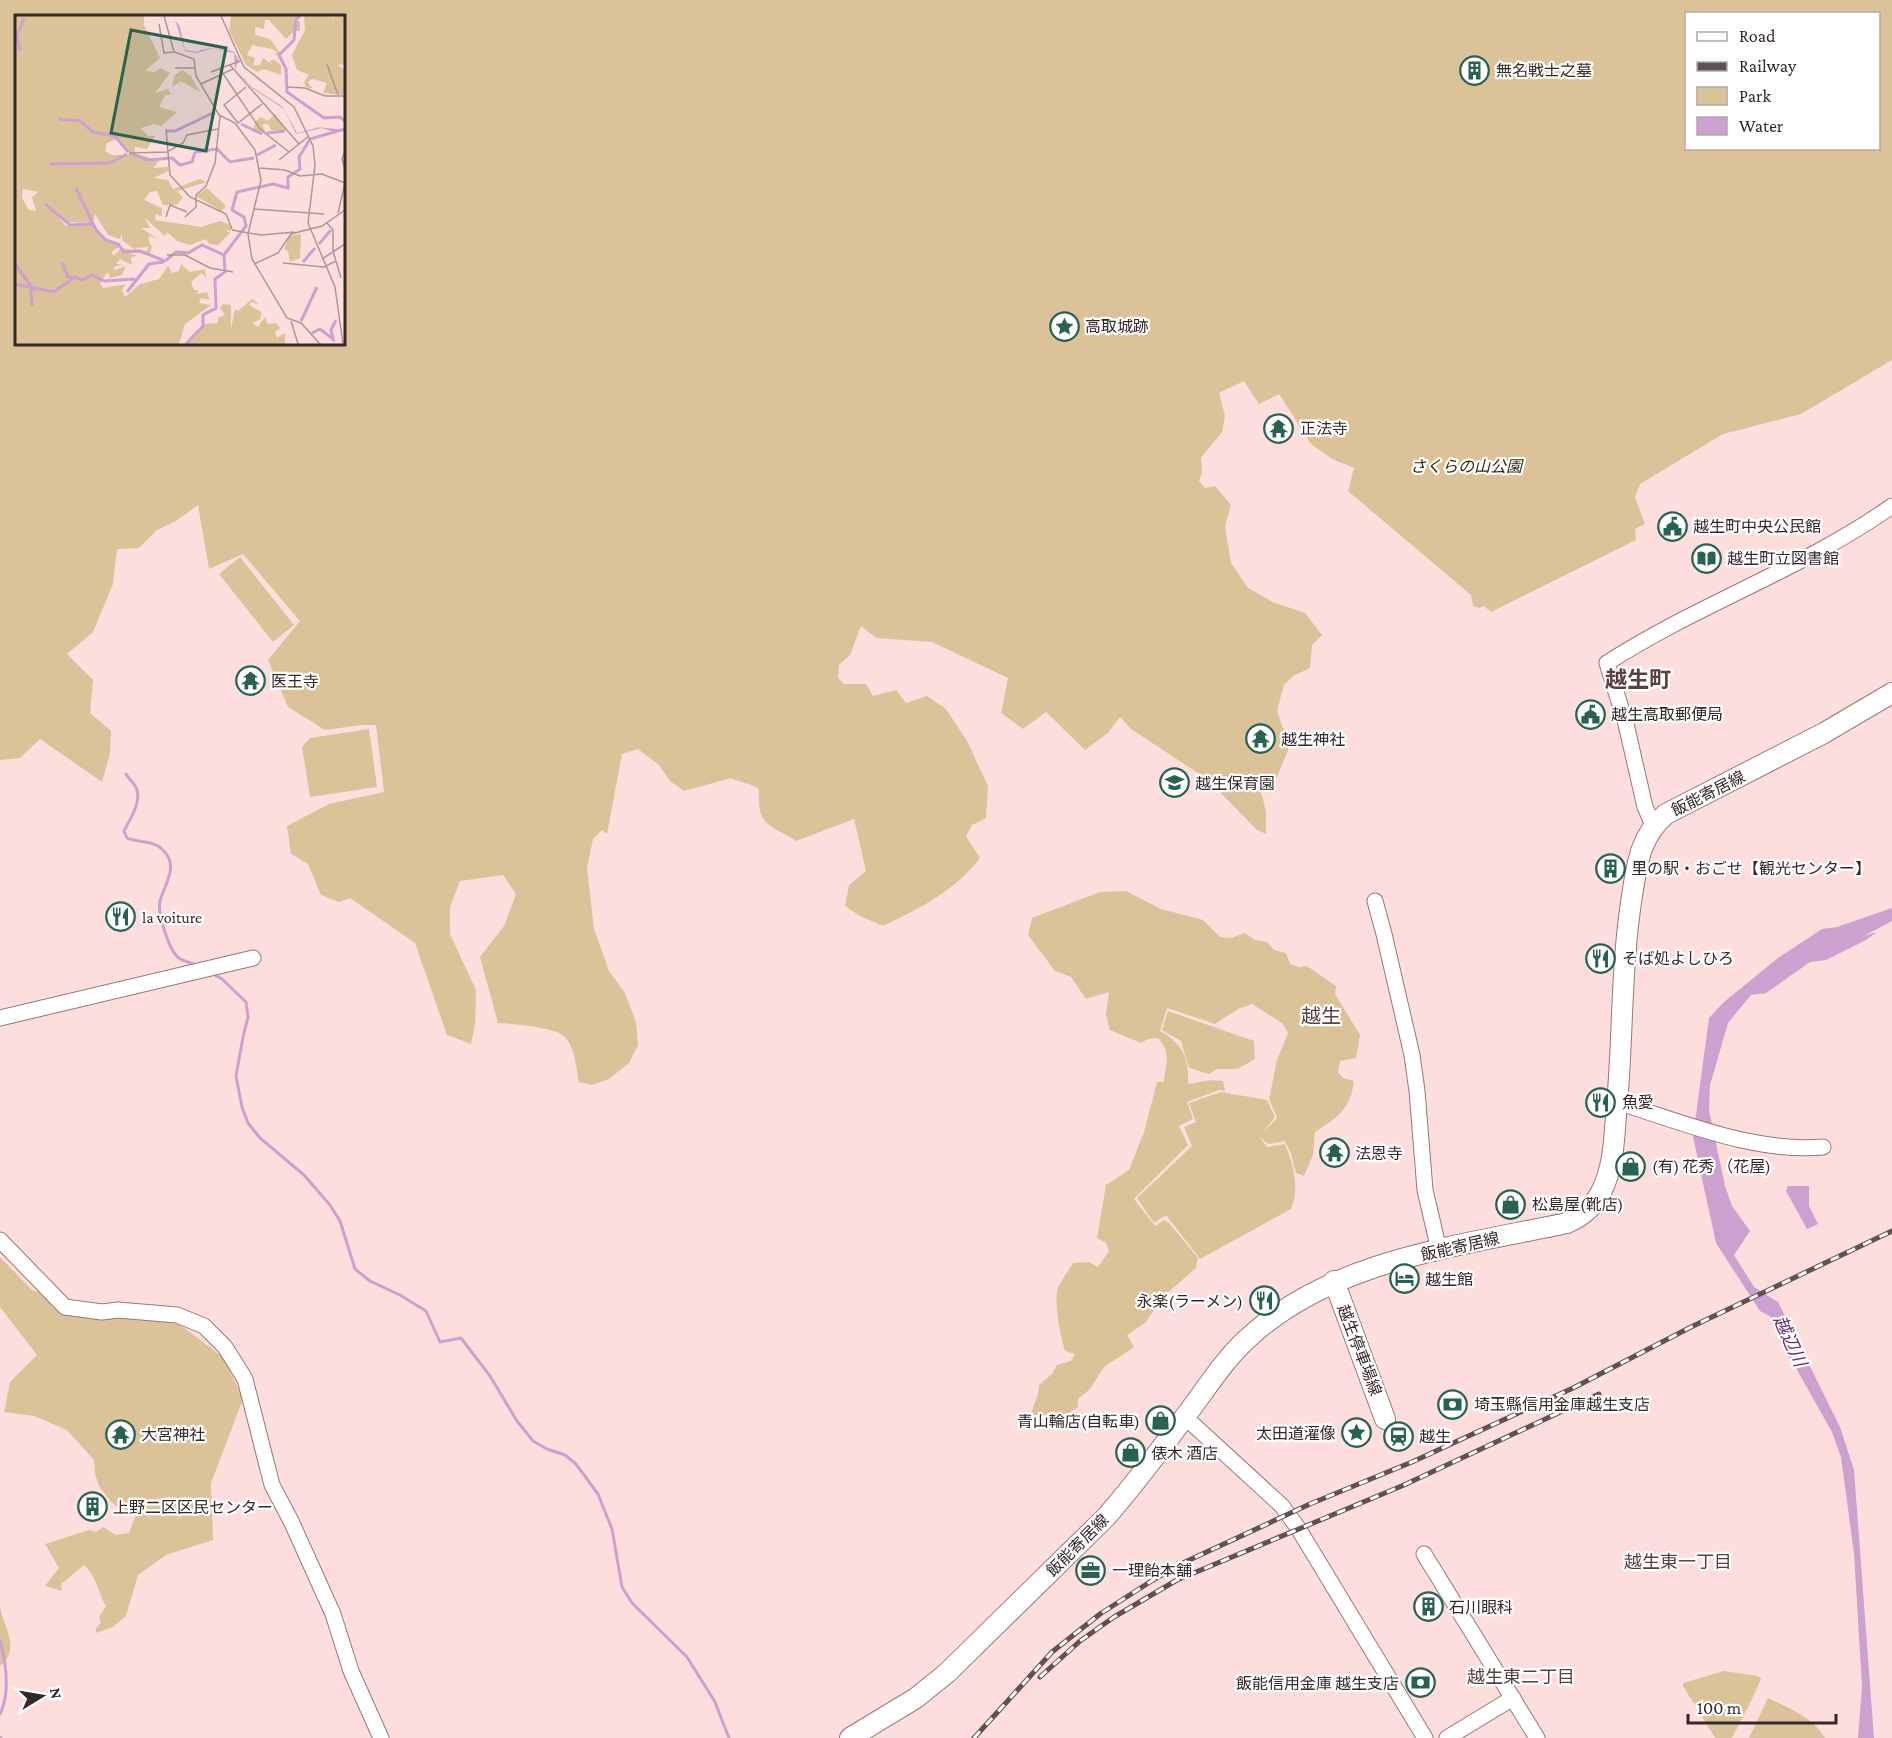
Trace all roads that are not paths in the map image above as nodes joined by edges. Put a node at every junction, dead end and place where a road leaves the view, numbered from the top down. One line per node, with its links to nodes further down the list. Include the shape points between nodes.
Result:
1 (1892, 506): 3 (street, via 1856,532 1670,625 1607,663)
2 (1892, 693): 3 (main road, 飯能寄居線, via 1824,733 1666,814)
3 (1653, 825): 7 (main road, 飯能寄居線, via 1642,847 1628,920)
4 (1374, 901): 10 (street, via 1412,1055 1425,1190)
5 (253, 958): 6 (street)
6 (0, 1018)
7 (1617, 1102): 8 (street, via 1758,1144); 10 (main road, 飯能寄居線, via 1608,1175 1591,1207 1582,1215 1567,1223)
8 (1823, 1147)
9 (0, 1240): 16 (street, via 65,1307 177,1315 204,1326 228,1351 245,1379 272,1485 333,1614 351,1671)
10 (1439, 1250): 11 (main road, 飯能寄居線)
11 (1334, 1281): 12 (main road, 飯能寄居線, via 1292,1304 1247,1339); 13 (main road, 越生停車場線)
12 (1185, 1417): 17 (main road, 飯能寄居線, via 1106,1517 947,1673 916,1698); 18 (street, via 1282,1506)
13 (1385, 1419)
14 (1424, 1554): 15 (street)
15 (1513, 1698): 19 (street); 20 (street)
16 (381, 1738)
17 (850, 1738)
18 (1425, 1738)
19 (1447, 1738)
20 (1537, 1738)

